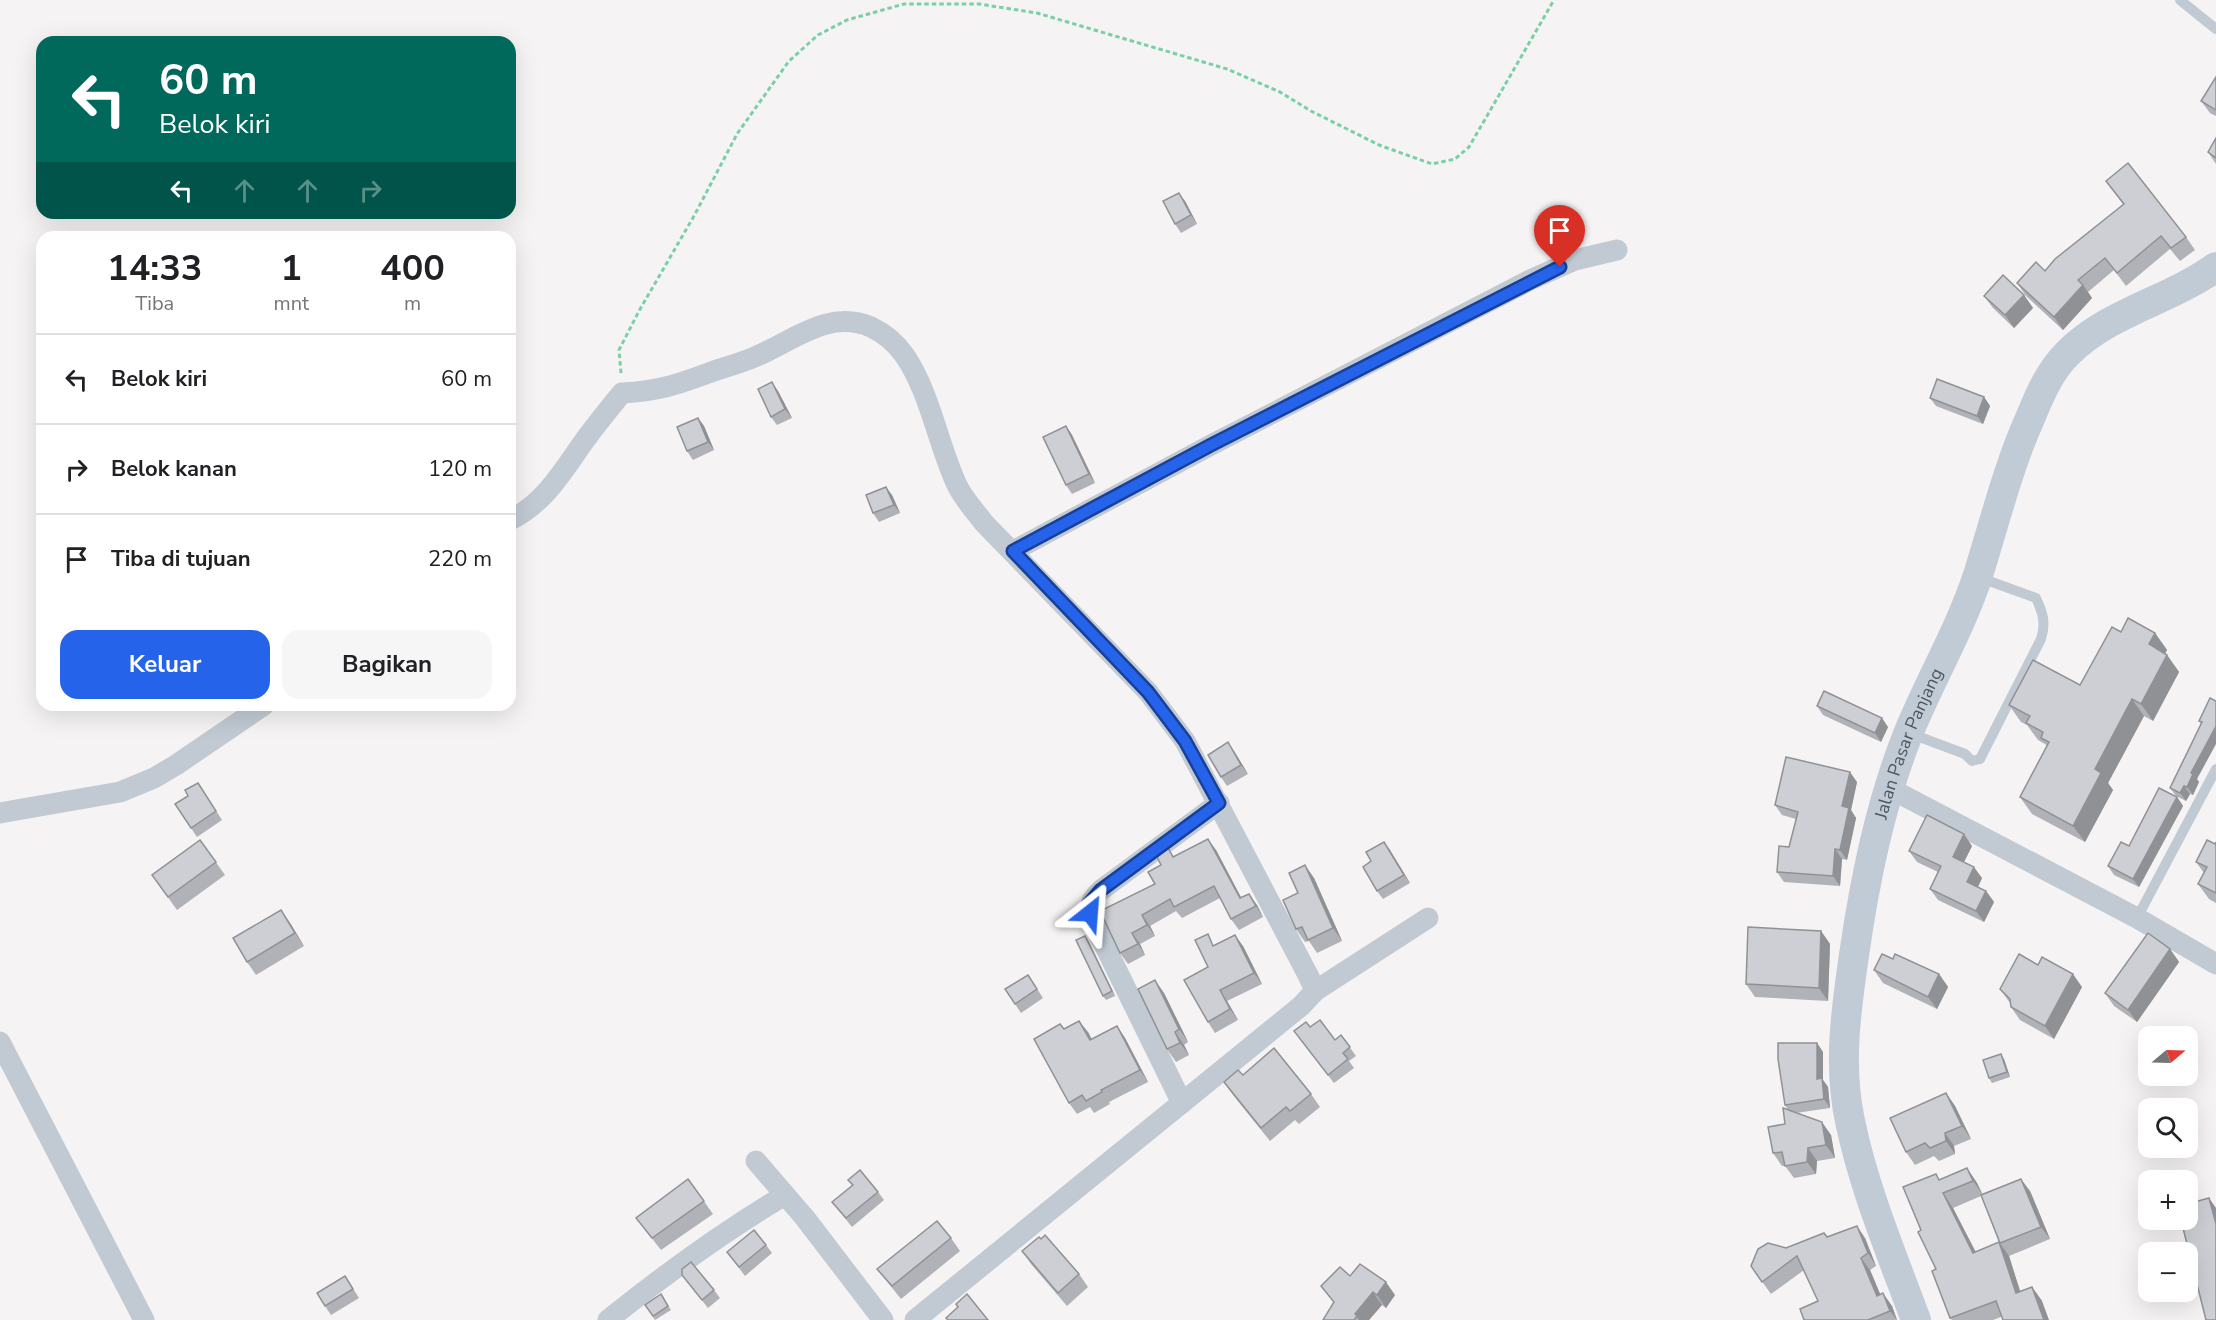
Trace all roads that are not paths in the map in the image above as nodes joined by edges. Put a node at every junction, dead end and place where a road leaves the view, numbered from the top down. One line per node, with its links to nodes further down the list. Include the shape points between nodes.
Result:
1 (2180, 0): 2 (lane)
2 (2216, 29)
3 (1617, 250): 6 (street, via 1575,260 1530,280)
4 (2216, 267): 7 (main road, Jalan Pasar Panjang, via 2196,282 2119,317 2090,335 2050,375 2020,441)
5 (516, 517): 6 (street, via 539,501 622,393 679,386 756,357 812,328 843,321 860,322 894,342 906,358 957,485 984,523)
6 (1013, 551): 12 (street, via 1148,692 1185,741)
7 (1977, 577): 9 (main road, Jalan Pasar Panjang); 9 (lane, via 2036,598 2045,626 2041,639 1980,759 1972,761 1965,754)
8 (255, 711): 13 (street, via 176,765 120,792)
9 (1908, 733): 11 (main road, Jalan Pasar Panjang)
10 (2216, 769): 15 (lane)
11 (1889, 788): 15 (street); 26 (main road, Jalan Pasar Panjang, via 1861,908 1844,1039 1845,1086 1860,1158)
12 (1219, 803): 17 (street); 19 (street, via 1101,890 1089,904 1098,932)
13 (0, 813)
14 (1428, 918): 17 (street)
15 (2138, 918): 16 (street)
16 (2216, 964)
17 (1315, 991): 19 (street)
18 (0, 1042): 22 (street)
19 (1182, 1103): 25 (street)
20 (756, 1161): 21 (street)
21 (785, 1195): 23 (street, via 668,1272); 24 (street)
22 (144, 1320)
23 (608, 1320)
24 (883, 1320)
25 (915, 1320)
26 (1916, 1320)

